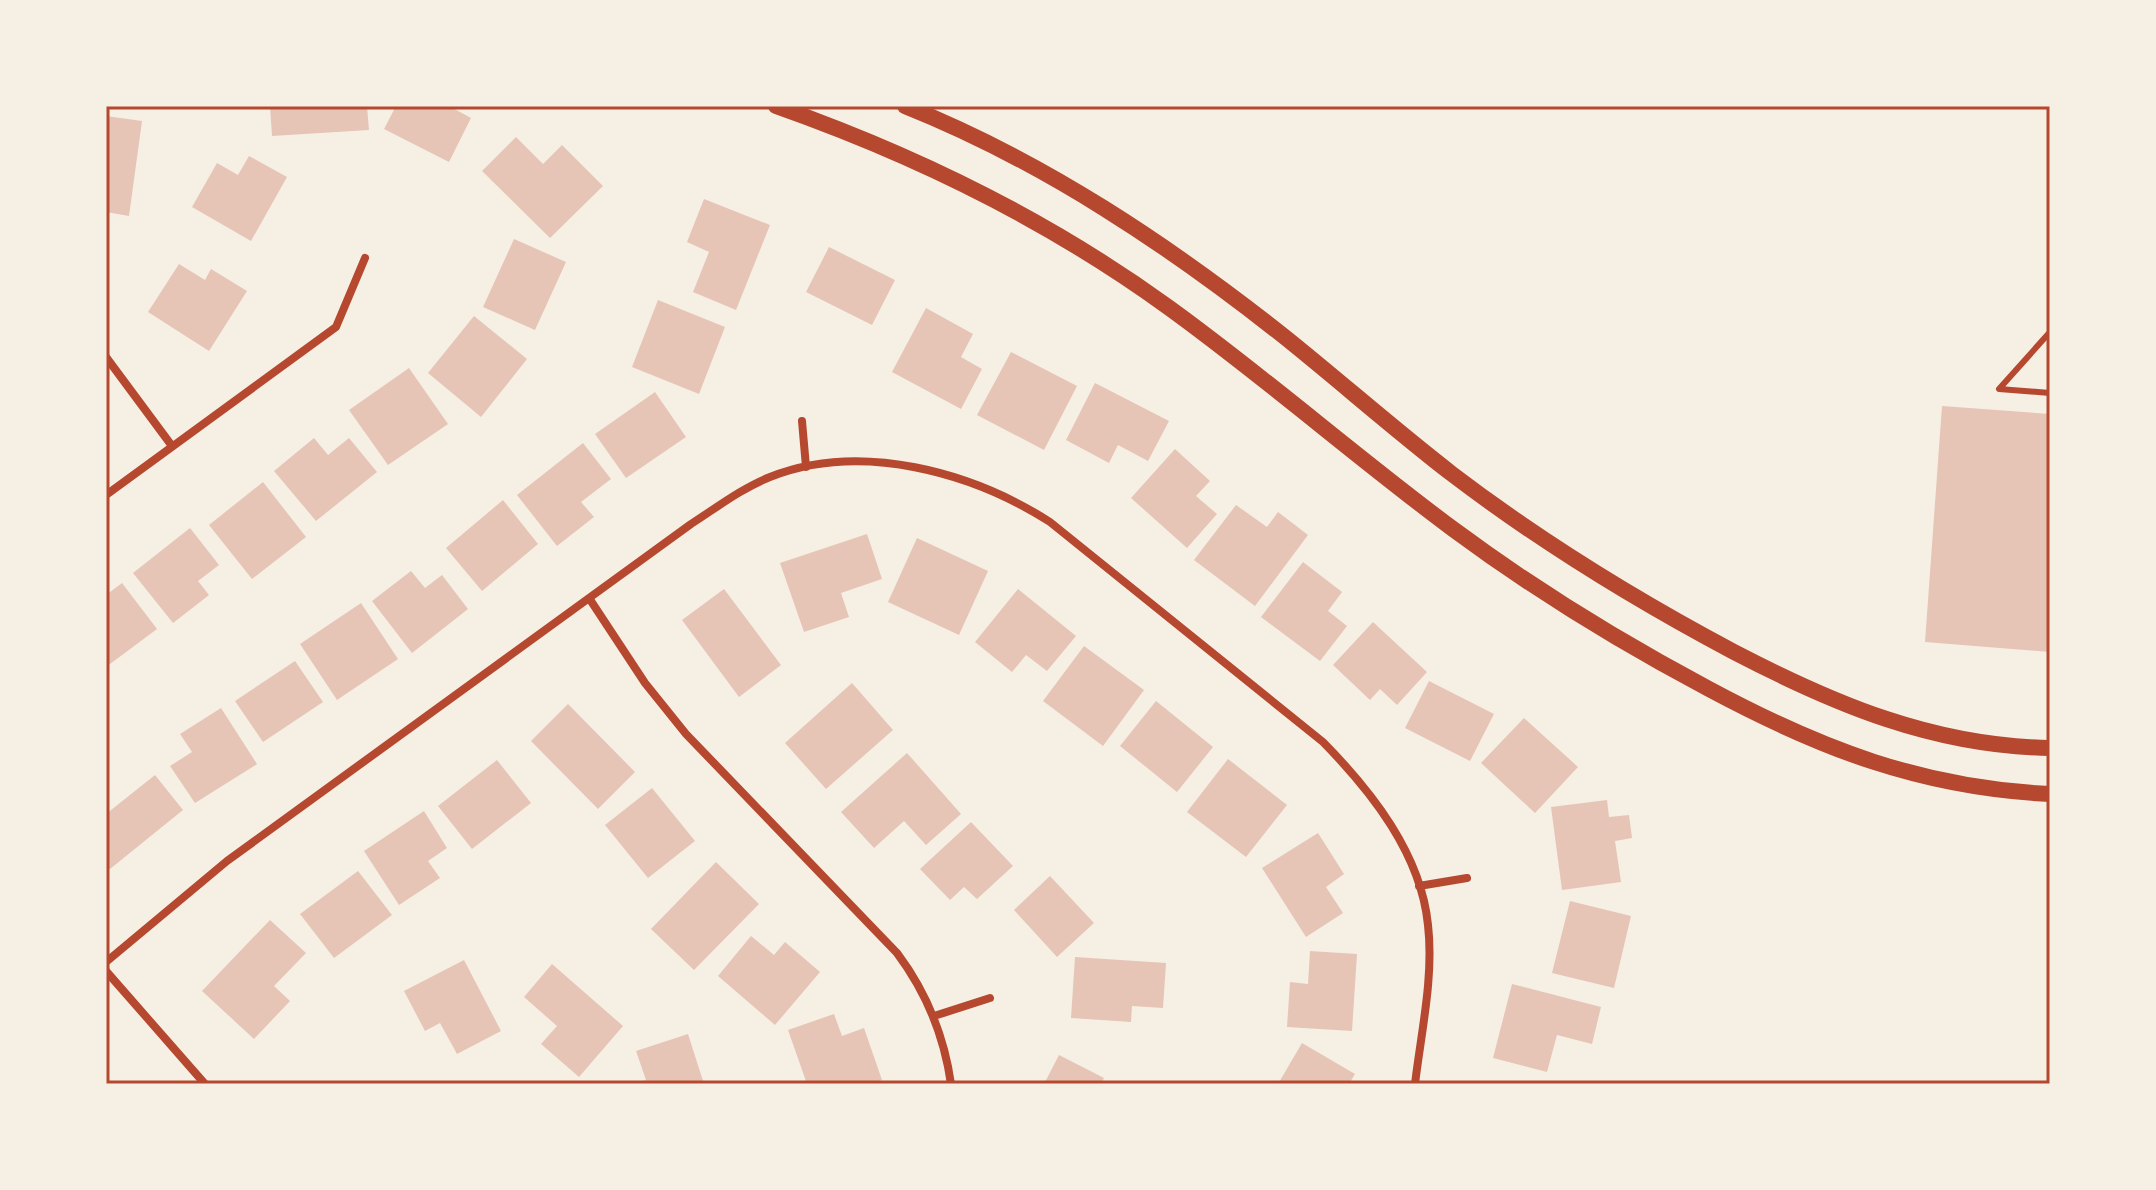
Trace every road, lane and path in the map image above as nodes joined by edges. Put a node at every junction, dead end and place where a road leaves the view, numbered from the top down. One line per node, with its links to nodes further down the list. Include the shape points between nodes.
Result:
1 (776, 106): 13 (main road, via 922,164 1108,266 1452,528 1663,665 1780,727 1886,768 1951,784)
2 (905, 106): 12 (main road, via 1059,182 1178,258 1288,339 1464,483 1683,624 1875,718 1977,744)
3 (365, 258): 8 (street, via 336,327)
4 (2050, 332): 6 (lane, via 1999,389)
5 (106, 357): 8 (street)
6 (2050, 393)
7 (802, 421): 9 (street)
8 (172, 446): 10 (street)
9 (806, 467): 11 (street, via 742,492); 15 (street, via 884,463 929,469 1013,498 1050,522 1323,742 1373,798)
10 (106, 495)
11 (589, 598): 16 (street, via 227,861); 19 (street, via 686,734 873,925 919,982)
12 (2050, 748)
13 (2050, 794)
14 (1467, 878): 15 (street)
15 (1419, 886): 22 (street, via 1428,925 1428,969)
16 (106, 962)
17 (106, 971): 20 (street)
18 (990, 998): 19 (street)
19 (934, 1016): 21 (street)
20 (205, 1084)
21 (951, 1084)
22 (1415, 1084)

